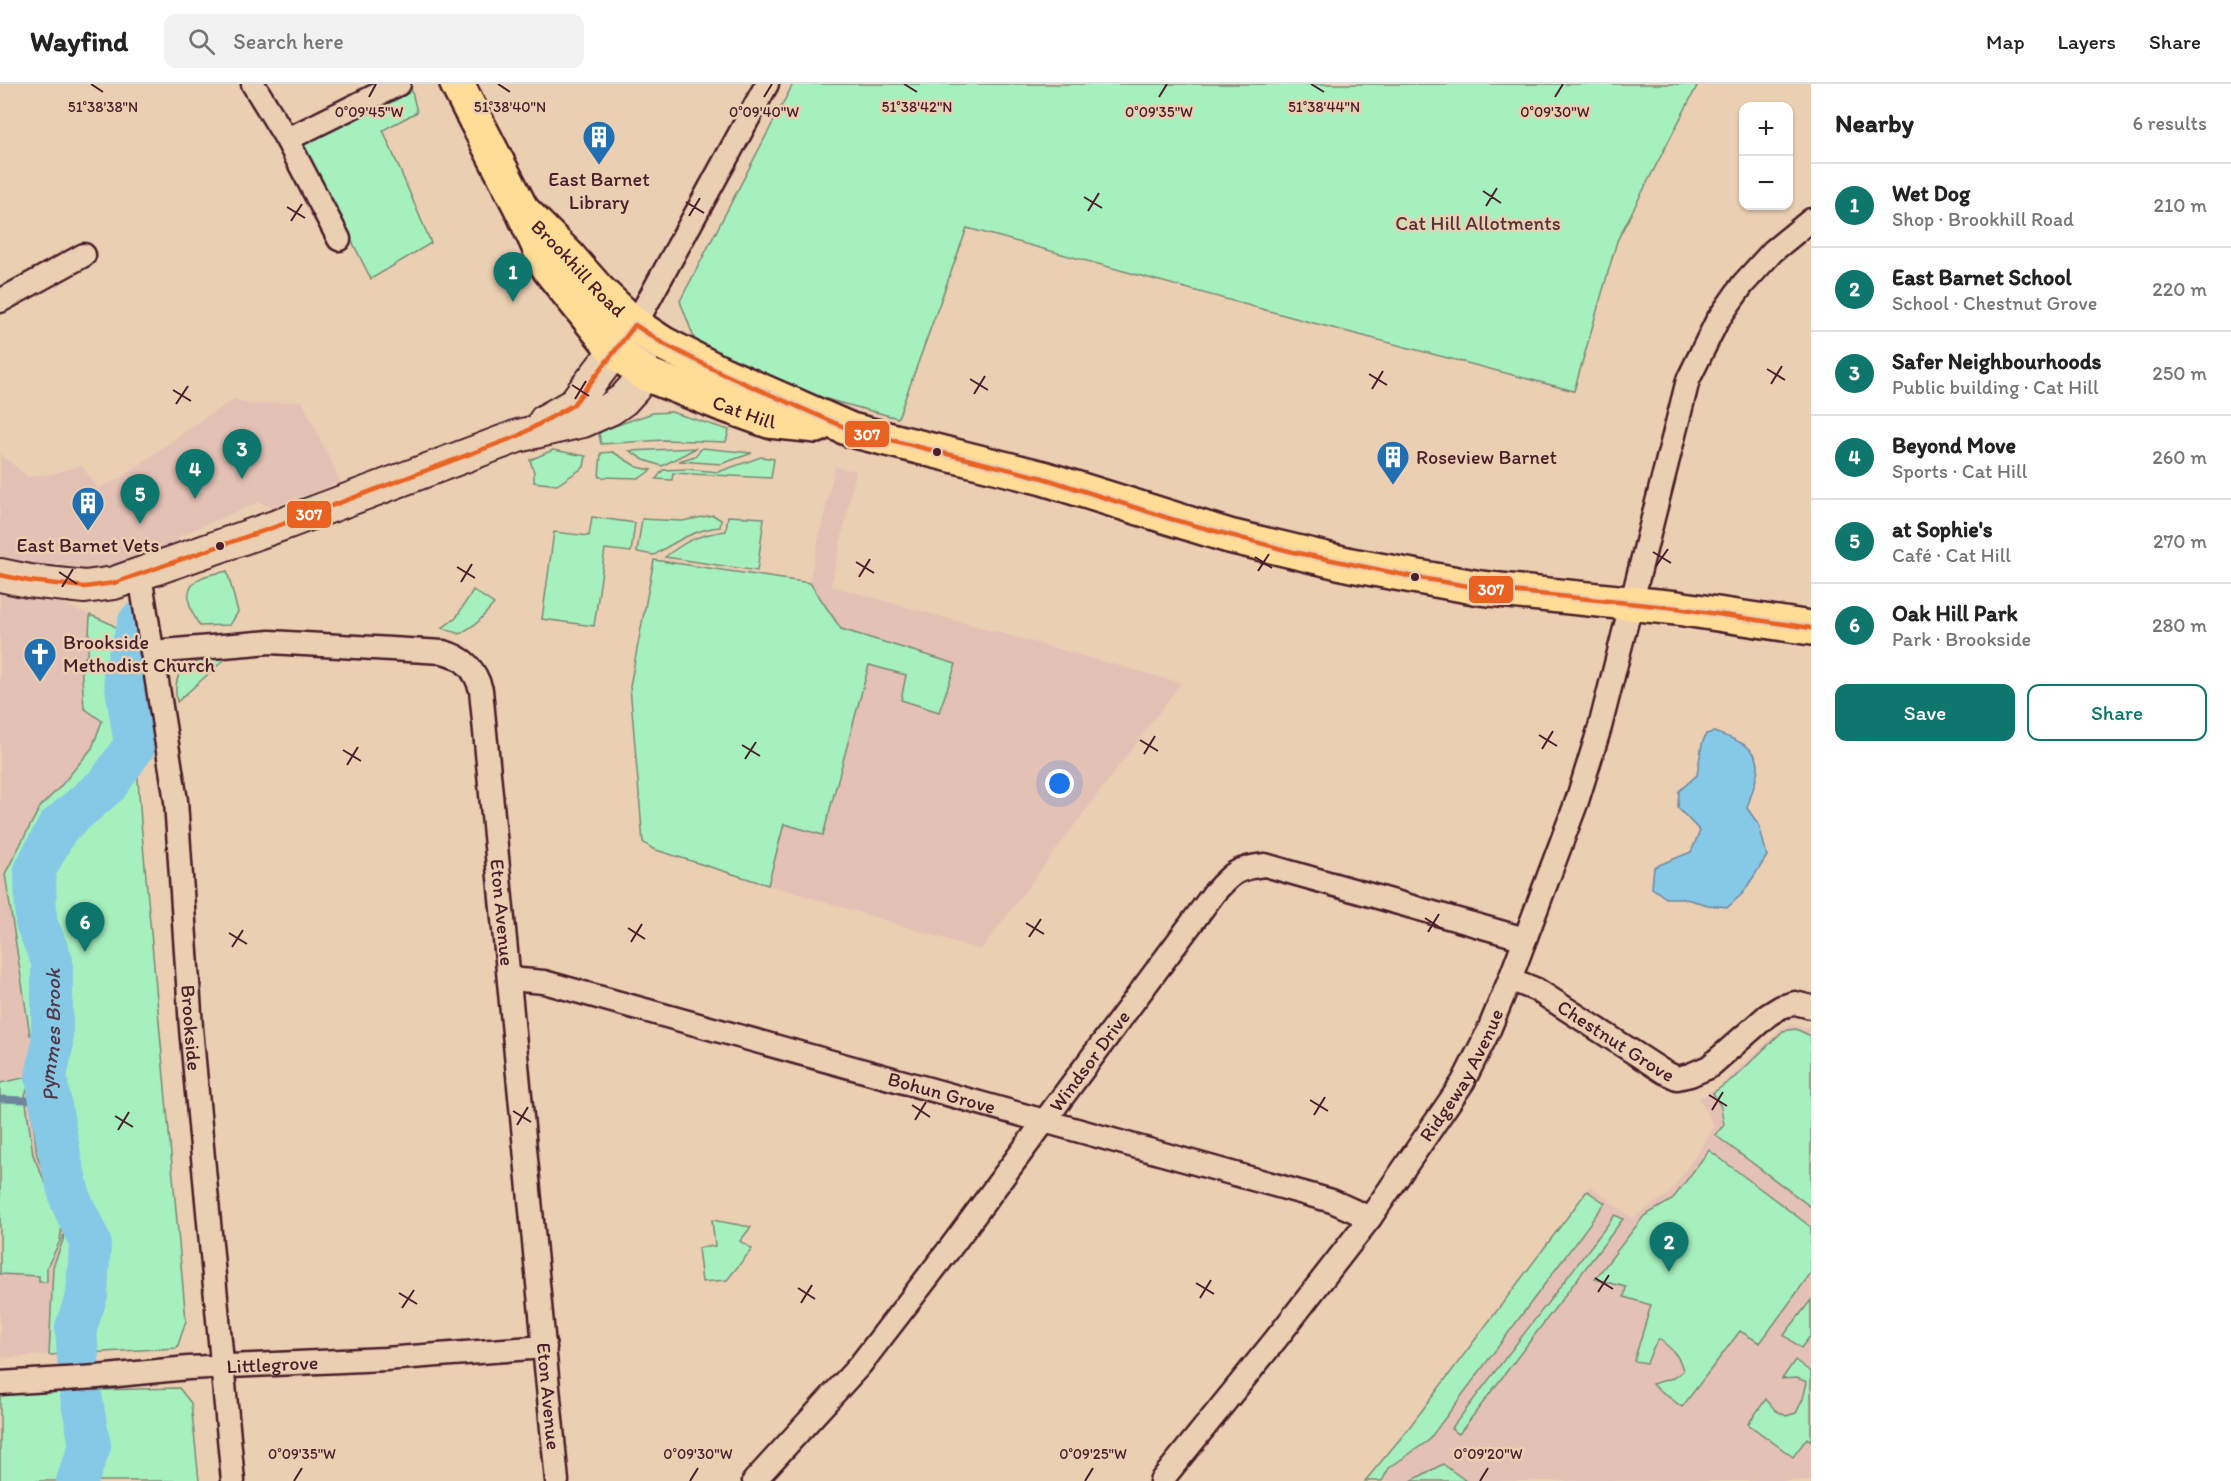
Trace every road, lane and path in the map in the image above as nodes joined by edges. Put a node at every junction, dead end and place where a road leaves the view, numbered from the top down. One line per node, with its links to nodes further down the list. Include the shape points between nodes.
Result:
1 (253, 84): 5 (street)
2 (399, 84): 5 (street)
3 (457, 84): 6 (main road, Brookhill Road)
4 (767, 84): 11 (street)
5 (286, 138): 8 (street)
6 (522, 210): 11 (main road, Brookhill Road); 12 (main road, Brookhill Road, via 549,269)
7 (1811, 220): 18 (street, Ridgeway Avenue, via 1773,251 1743,285 1699,355 1688,380)
8 (339, 239)
9 (84, 255): 10 (street)
10 (0, 301)
11 (635, 325): 12 (main road); 13 (main road); 14 (main road, Cat Hill, via 721,373)
12 (615, 351): 13 (main road, Cat Hill); 15 (main road, via 573,405)
13 (643, 373): 14 (main road, Cat Hill, via 769,421); 15 (main road, via 628,394 610,409 583,421)
14 (851, 430): 18 (main road, Cat Hill, via 1043,478 1293,552 1480,588)
15 (518, 436): 17 (main road, via 283,524)
16 (0, 575): 17 (main road, via 85,587 114,583)
17 (142, 589): 20 (street, Brookside)
18 (1631, 603): 19 (main road, Cat Hill); 21 (street, Ridgeway Avenue, via 1577,801)
19 (1811, 628)
20 (150, 642): 23 (street, Eton Avenue, via 277,642 443,652 467,664 477,676 481,690); 28 (street, Brookside, via 176,801 191,1028)
21 (1525, 939): 22 (street, Ridgeway Avenue); 25 (street, Windsor Drive, via 1265,865 1245,867 1229,876 1214,893)
22 (1510, 979): 24 (street, Chestnut Grove, via 1537,990 1677,1078 1709,1067 1781,1007 1795,1003); 26 (street, Ridgeway Avenue, via 1463,1082)
23 (510, 980): 25 (street, Bohun Grove, via 544,982); 27 (street, Eton Avenue)
24 (1811, 1007)
25 (1044, 1120): 26 (street, Bohun Grove, via 1332,1201); 32 (street, Windsor Drive, via 860,1365)
26 (1370, 1218): 33 (street, Ridgeway Avenue)
27 (545, 1347): 28 (street, Littlegrove); 31 (street, Eton Avenue)
28 (223, 1366): 29 (street, Littlegrove); 30 (street, Brookside)
29 (0, 1383)
30 (233, 1481)
31 (557, 1481)
32 (754, 1481)
33 (1161, 1481)

